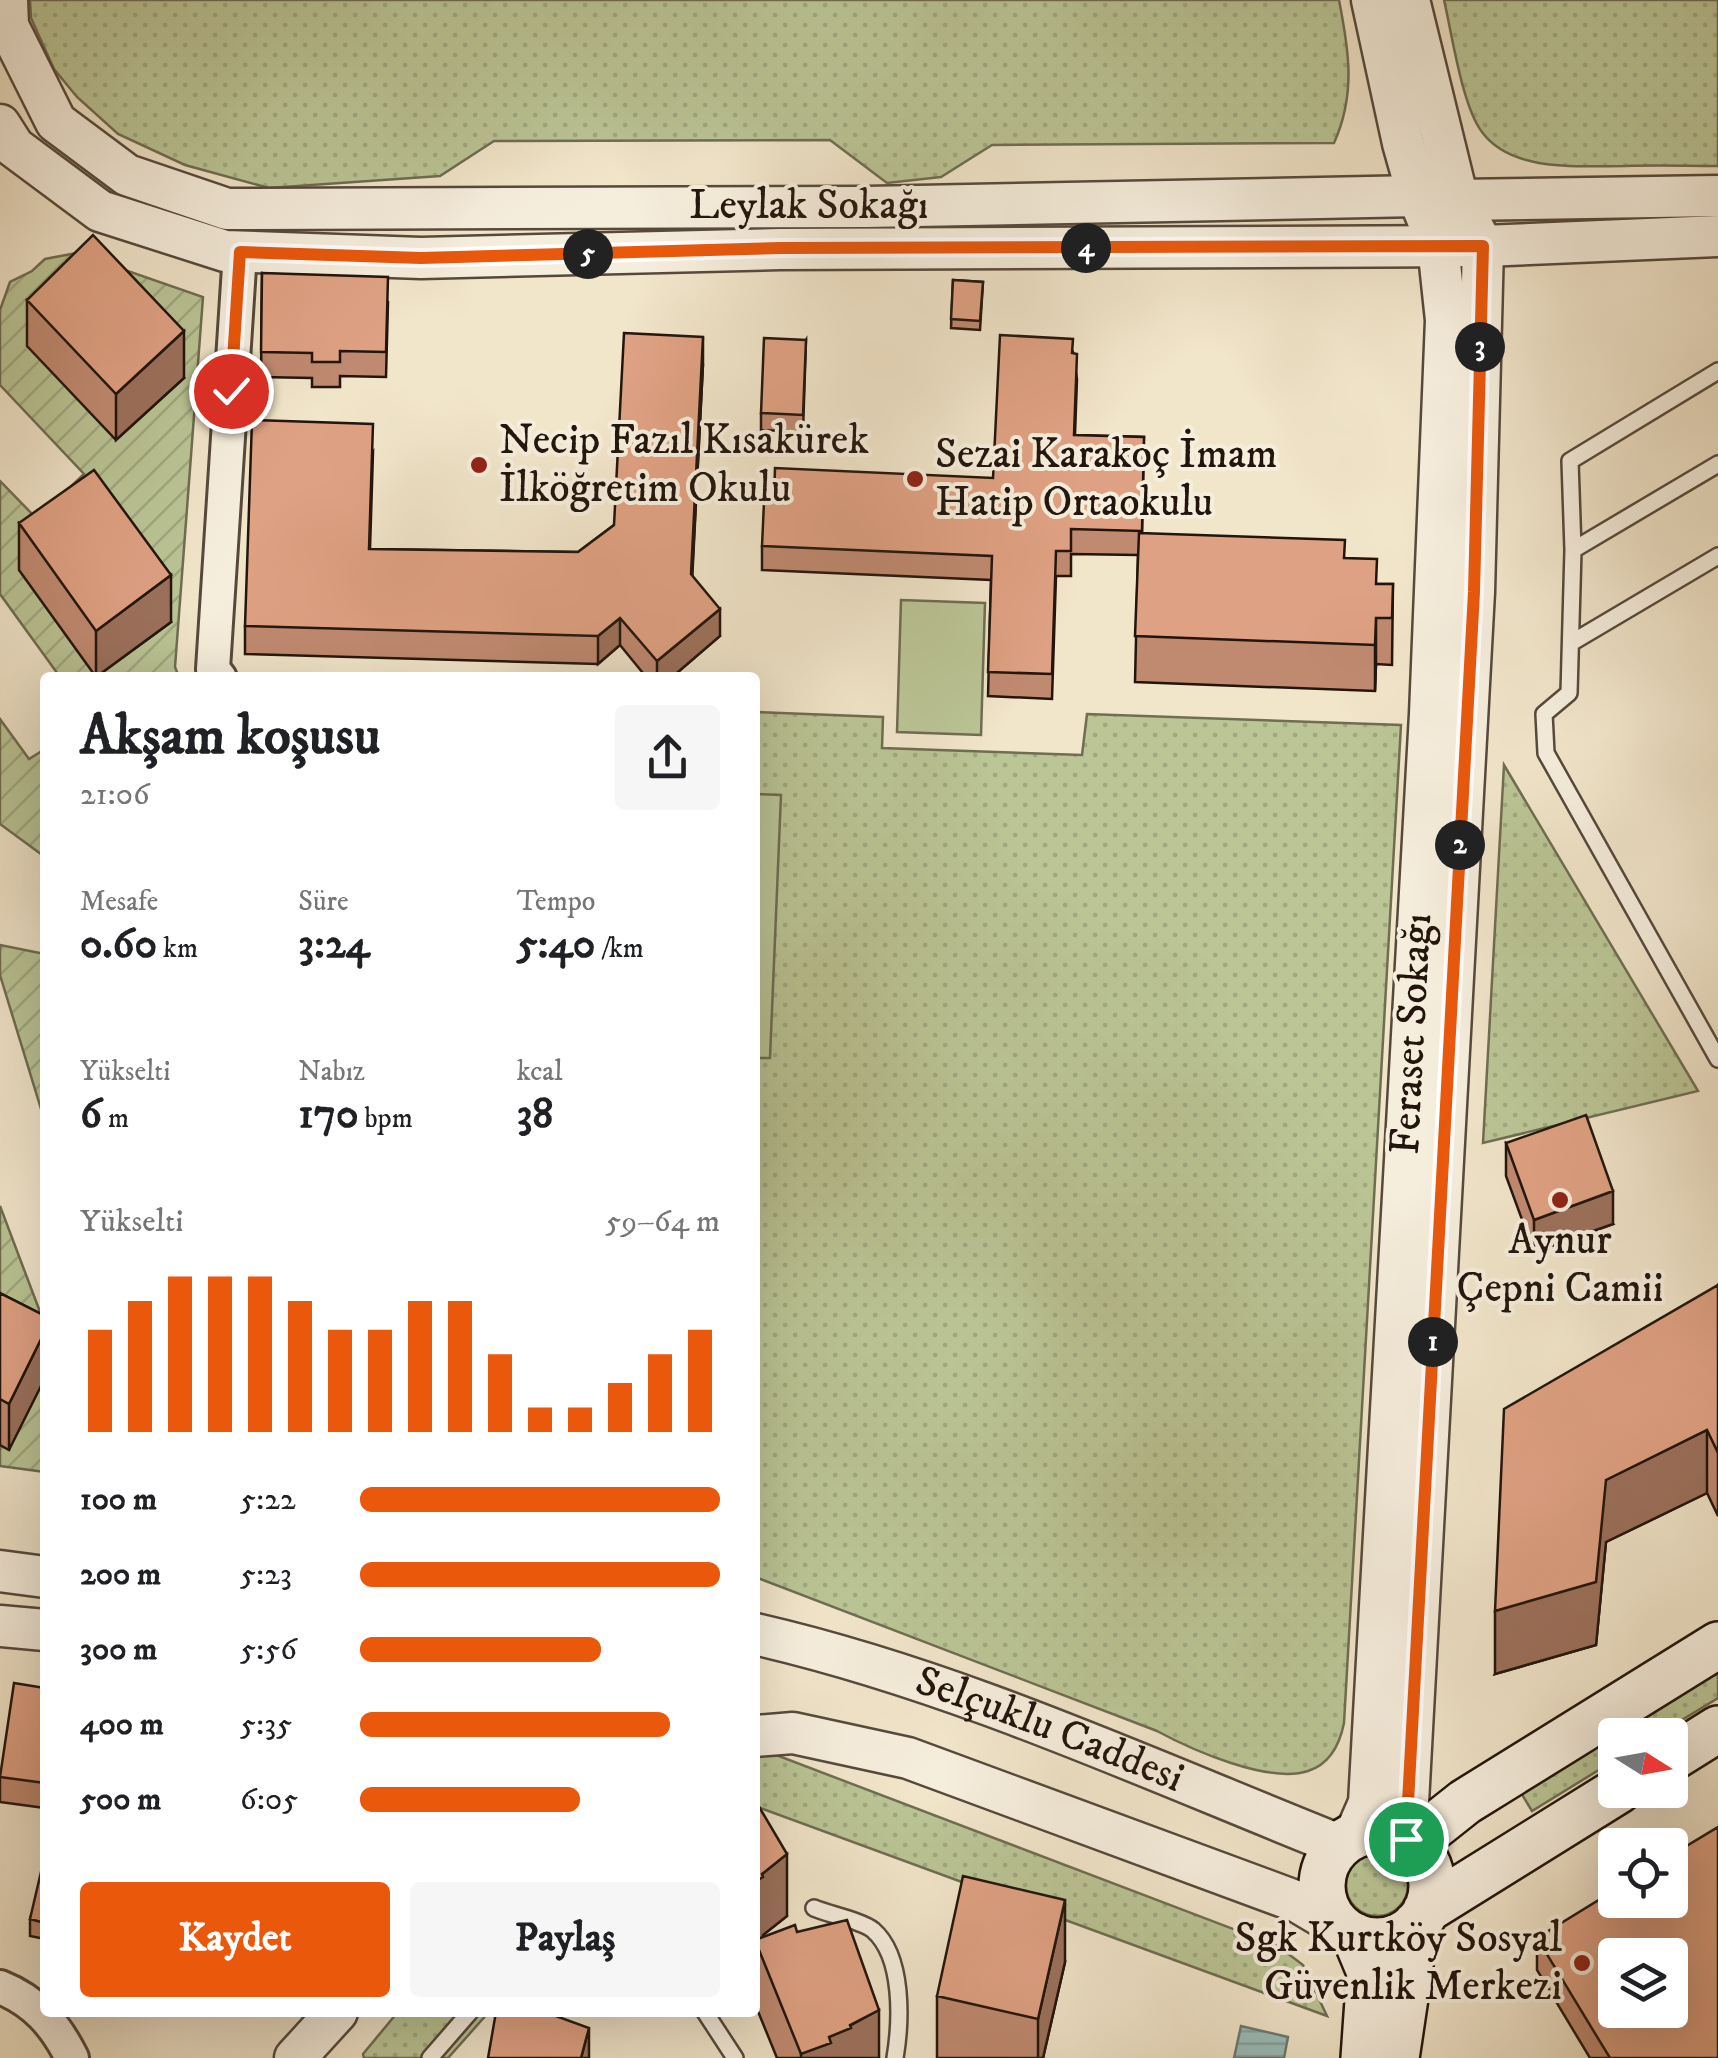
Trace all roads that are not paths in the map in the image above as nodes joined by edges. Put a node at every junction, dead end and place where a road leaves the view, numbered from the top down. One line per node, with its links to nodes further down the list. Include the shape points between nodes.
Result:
1 (7, 0): 5 (street, Leylak Sokağı, via 8,26 56,122 128,175 227,208)
2 (1372, 0): 5 (street, Feraset Sokağı)
3 (1409, 0): 7 (street)
4 (0, 125): 11 (street, Leylak Sokağı, via 14,146 100,211 211,249)
5 (1418, 196): 7 (street, Leylak Sokağı); 9 (street, Feraset Sokağı)
6 (1718, 196): 7 (street, Leylak Sokağı)
7 (1458, 200): 10 (street)
8 (1718, 236): 10 (street, Leylak Sokağı)
9 (1438, 245): 10 (street, Leylak Sokağı); 11 (street, Leylak Sokağı, via 780,248 421,258); 29 (street, Feraset Sokağı, via 1445,393 1369,1803)
10 (1483, 246): 30 (street, via 1474,592)
11 (240, 252): 17 (street)
12 (1718, 372): 14 (lane, via 1570,461)
13 (1718, 464): 14 (lane)
14 (1573, 550): 16 (lane)
15 (1718, 556): 16 (lane)
16 (1571, 643): 18 (lane, via 1570,692 1544,714 1546,754)
17 (216, 672)
18 (1718, 1059)
19 (0, 1572): 20 (street)
20 (40, 1576)
21 (0, 1626): 22 (street)
22 (40, 1630)
23 (760, 1635): 29 (street, Selçuklu Caddesi, via 914,1676)
24 (1718, 1645): 30 (main road)
25 (1718, 1729): 27 (main road)
26 (760, 1736): 33 (street, Selçuklu Caddesi, via 792,1734 908,1758 1298,1902)
27 (1688, 1748)
28 (1598, 1804): 32 (main road)
29 (1347, 1840): 30 (main road, via 1372,1831); 33 (main road, via 1328,1859 1322,1877 1329,1913)
30 (1409, 1842): 32 (main road, via 1431,1878)
31 (814, 1908): 44 (lane, via 873,1930 891,1959 900,2028)
32 (1421, 1917): 33 (main road, via 1387,1940); 46 (main road)
33 (1347, 1932): 45 (main road, via 1370,1972)
34 (0, 1987): 35 (street, via 27,1997)
35 (40, 2011)
36 (45, 2017): 40 (street)
37 (332, 2017): 41 (street)
38 (466, 2017): 42 (lane)
39 (708, 2017): 43 (lane)
40 (72, 2058)
41 (295, 2058)
42 (430, 2058)
43 (735, 2058)
44 (895, 2058)
45 (1364, 2058)
46 (1396, 2058)

